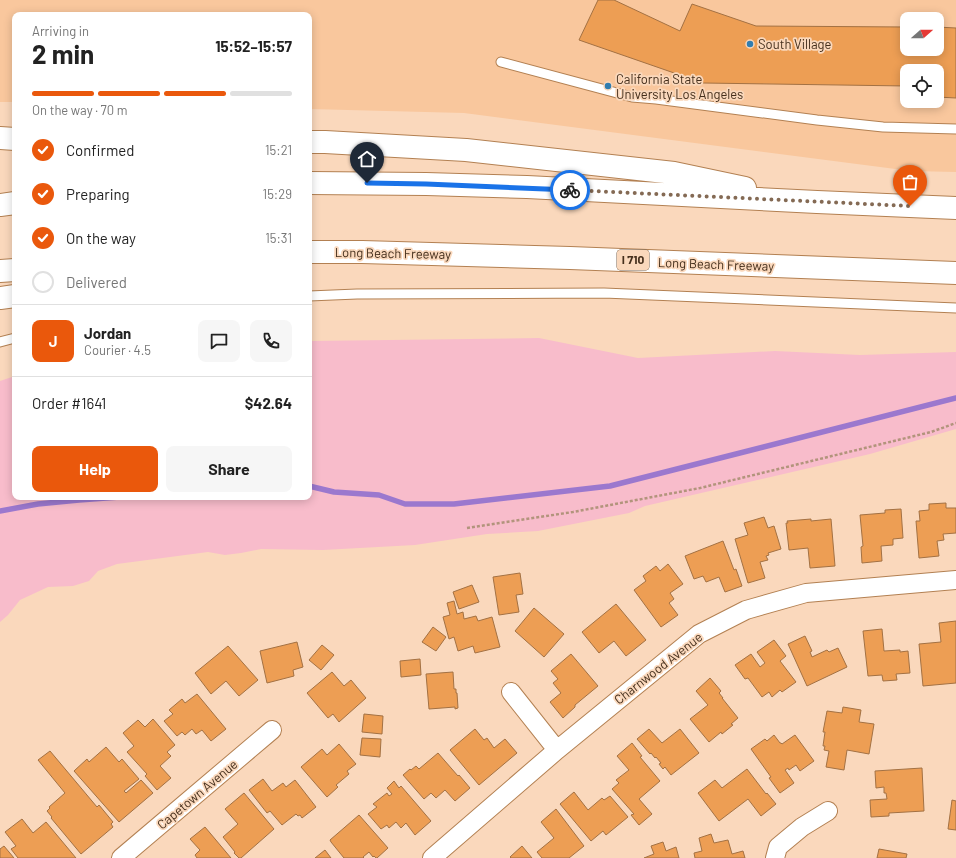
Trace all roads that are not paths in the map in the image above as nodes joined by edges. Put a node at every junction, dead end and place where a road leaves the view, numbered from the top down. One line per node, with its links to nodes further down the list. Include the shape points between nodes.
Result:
1 (501, 62): 2 (lane, via 632,97 883,127)
2 (956, 129)
3 (0, 138): 4 (highway)
4 (12, 139)
5 (312, 142): 11 (highway, via 466,150 674,173)
6 (0, 152): 7 (highway)
7 (12, 152)
8 (312, 183): 11 (highway, via 426,184)
9 (12, 189): 10 (highway)
10 (0, 191)
11 (816, 202): 14 (highway)
12 (12, 203): 13 (highway)
13 (0, 204)
14 (956, 208)
15 (312, 252): 18 (highway, Long Beach Freeway / I 710, via 562,258)
16 (12, 270): 17 (highway)
17 (0, 271)
18 (956, 273)
19 (12, 296): 21 (highway)
20 (312, 296): 22 (lane, via 604,293)
21 (0, 298)
22 (956, 308)
23 (12, 339): 24 (lane)
24 (0, 342)
25 (956, 580): 28 (street, Charnwood Avenue, via 806,593 746,610 700,634)
26 (511, 692): 28 (street)
27 (272, 730): 30 (street, Capetown Avenue)
28 (557, 750): 31 (street, Charnwood Avenue)
29 (828, 811): 32 (street, via 802,827 778,848)
30 (121, 858)
31 (432, 858)
32 (775, 858)

